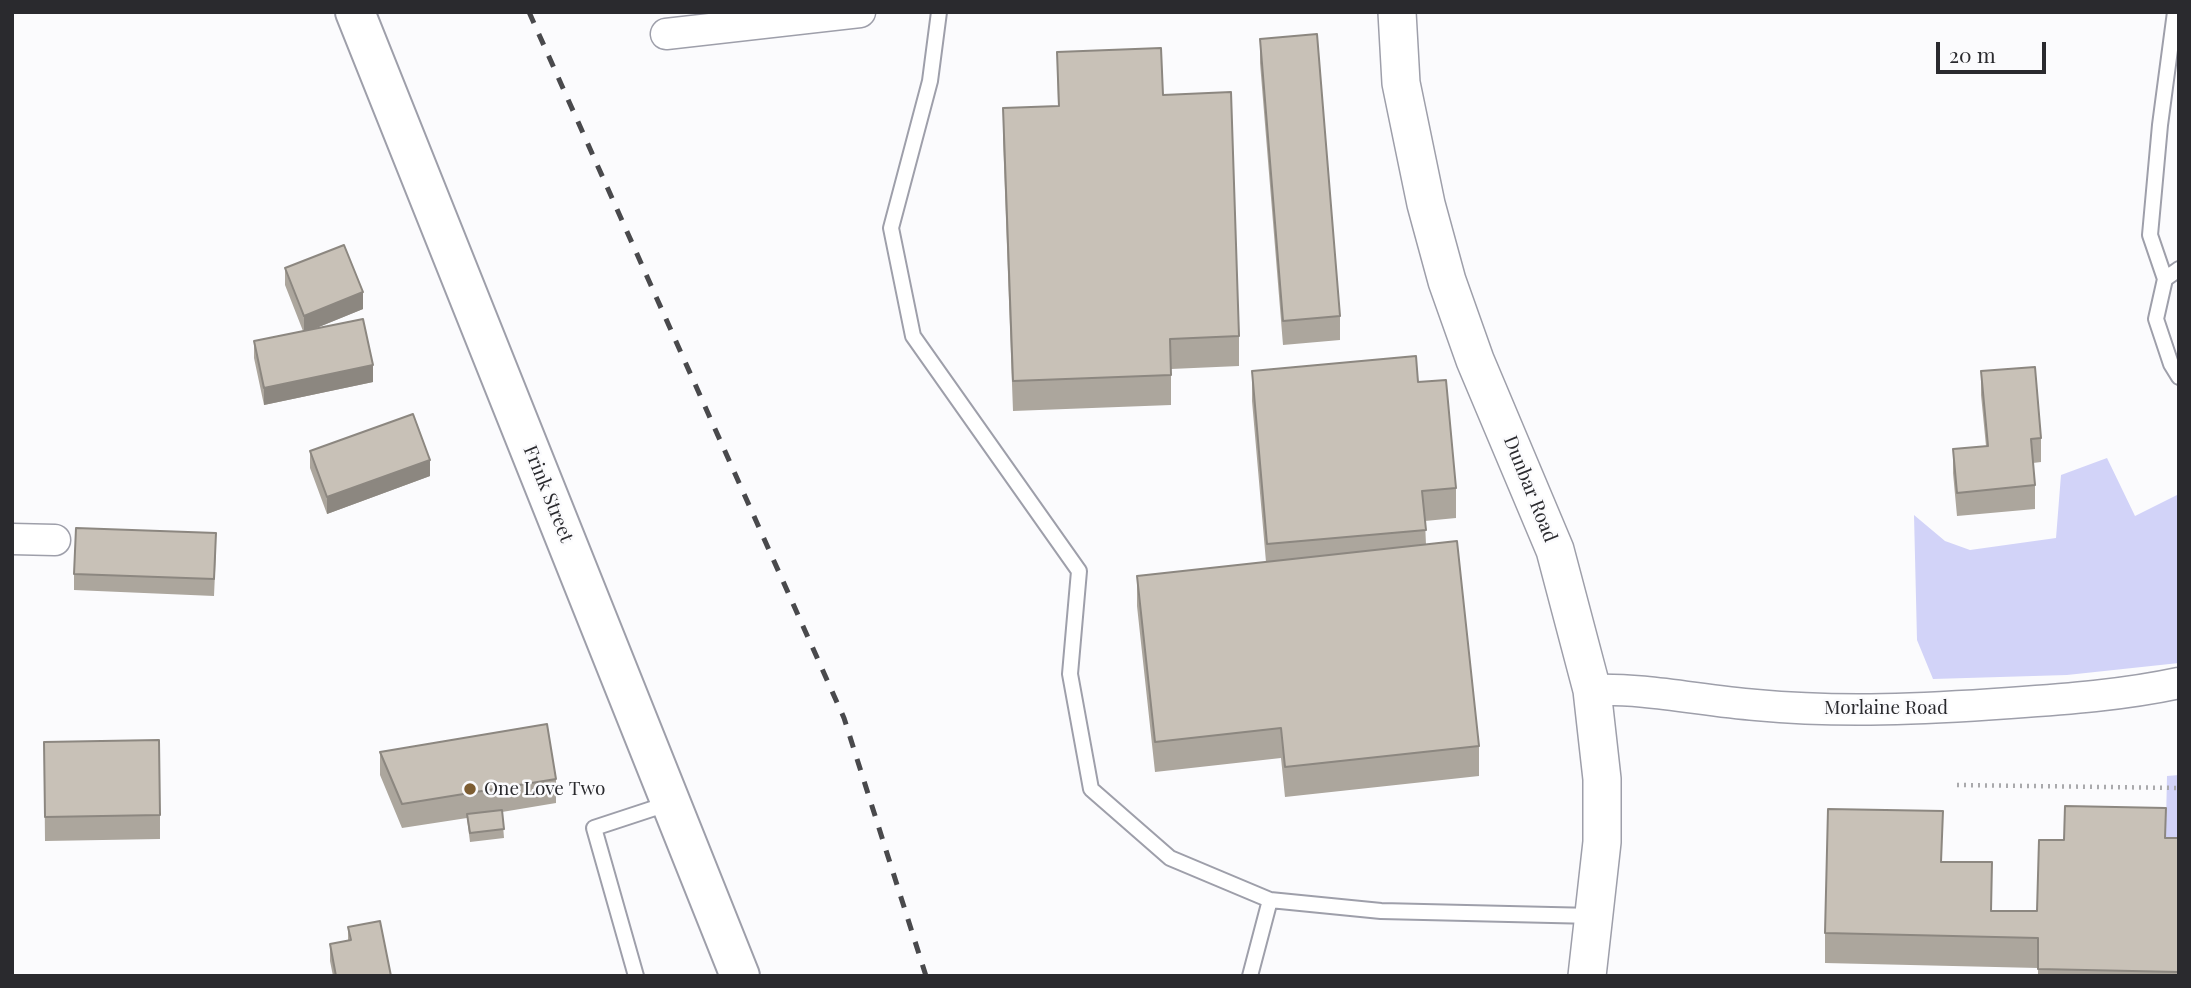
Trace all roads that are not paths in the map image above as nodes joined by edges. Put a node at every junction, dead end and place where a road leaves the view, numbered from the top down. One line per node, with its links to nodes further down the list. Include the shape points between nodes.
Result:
1 (355, 12): 14 (main road, Frink Street)
2 (860, 12): 6 (street)
3 (939, 12): 15 (lane, via 930,81 891,228 913,336 1079,571 1070,674 1091,789 1170,858)
4 (1397, 12): 13 (street, Dunbar Road, via 1401,83 1447,281 1555,551)
5 (2175, 12): 8 (lane, via 2150,236)
6 (666, 34)
7 (2179, 269): 8 (lane)
8 (2165, 279): 9 (lane, via 2156,319)
9 (2179, 377)
10 (12, 539): 11 (street)
11 (55, 540)
12 (2179, 683): 13 (street, Morlaine Road, via 2063,699 1872,711 1755,705 1632,689)
13 (1592, 690): 16 (street, Dunbar Road, via 1602,779)
14 (671, 802): 17 (lane, via 594,828); 18 (main road, Frink Street)
15 (1270, 900): 16 (lane, via 1381,911); 19 (lane)
16 (1595, 916): 20 (street, Dunbar Road)
17 (636, 976)
18 (740, 976)
19 (1250, 976)
20 (1587, 976)

